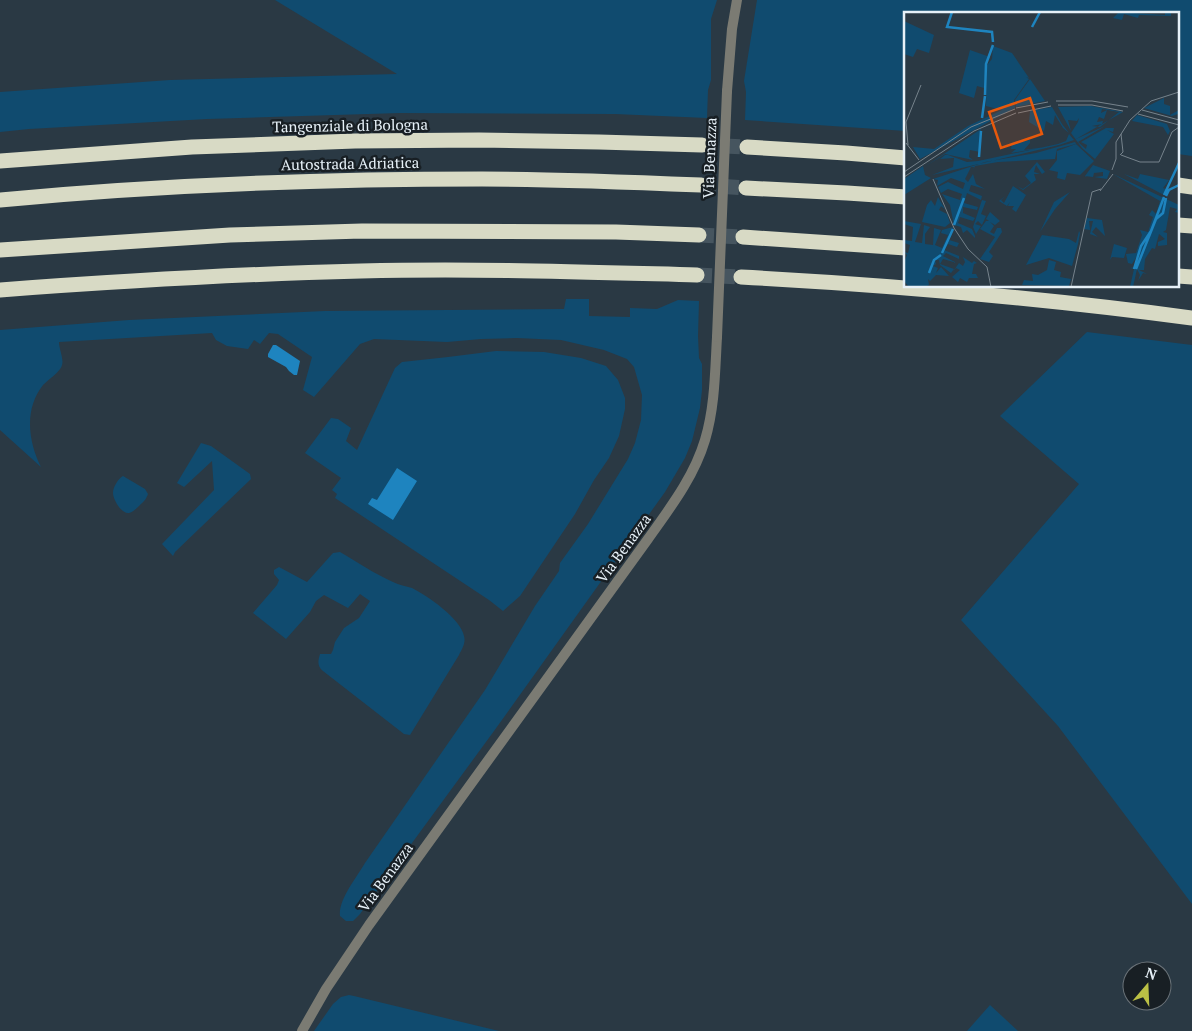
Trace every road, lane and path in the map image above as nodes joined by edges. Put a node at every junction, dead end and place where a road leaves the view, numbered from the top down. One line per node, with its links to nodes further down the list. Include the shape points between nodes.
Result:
1 (737, 0): 20 (street, Via Benazza, bridge, via 727,91 714,390 700,454 680,492 369,925)
2 (702, 145): 5 (highway, Tangenziale di Bologna, via 355,141)
3 (747, 147): 4 (highway)
4 (904, 158)
5 (0, 160)
6 (701, 185): 9 (highway, Autostrada Adriatica, via 493,179 364,180 220,184)
7 (746, 188): 8 (highway)
8 (904, 197)
9 (0, 200)
10 (699, 235): 13 (highway, via 362,231 221,235)
11 (743, 237): 12 (highway)
12 (904, 248)
13 (0, 250)
14 (697, 274): 18 (highway, via 362,270)
15 (741, 277): 16 (highway)
16 (904, 287)
17 (913, 288): 19 (highway)
18 (0, 290)
19 (1192, 318)
20 (302, 1031)

